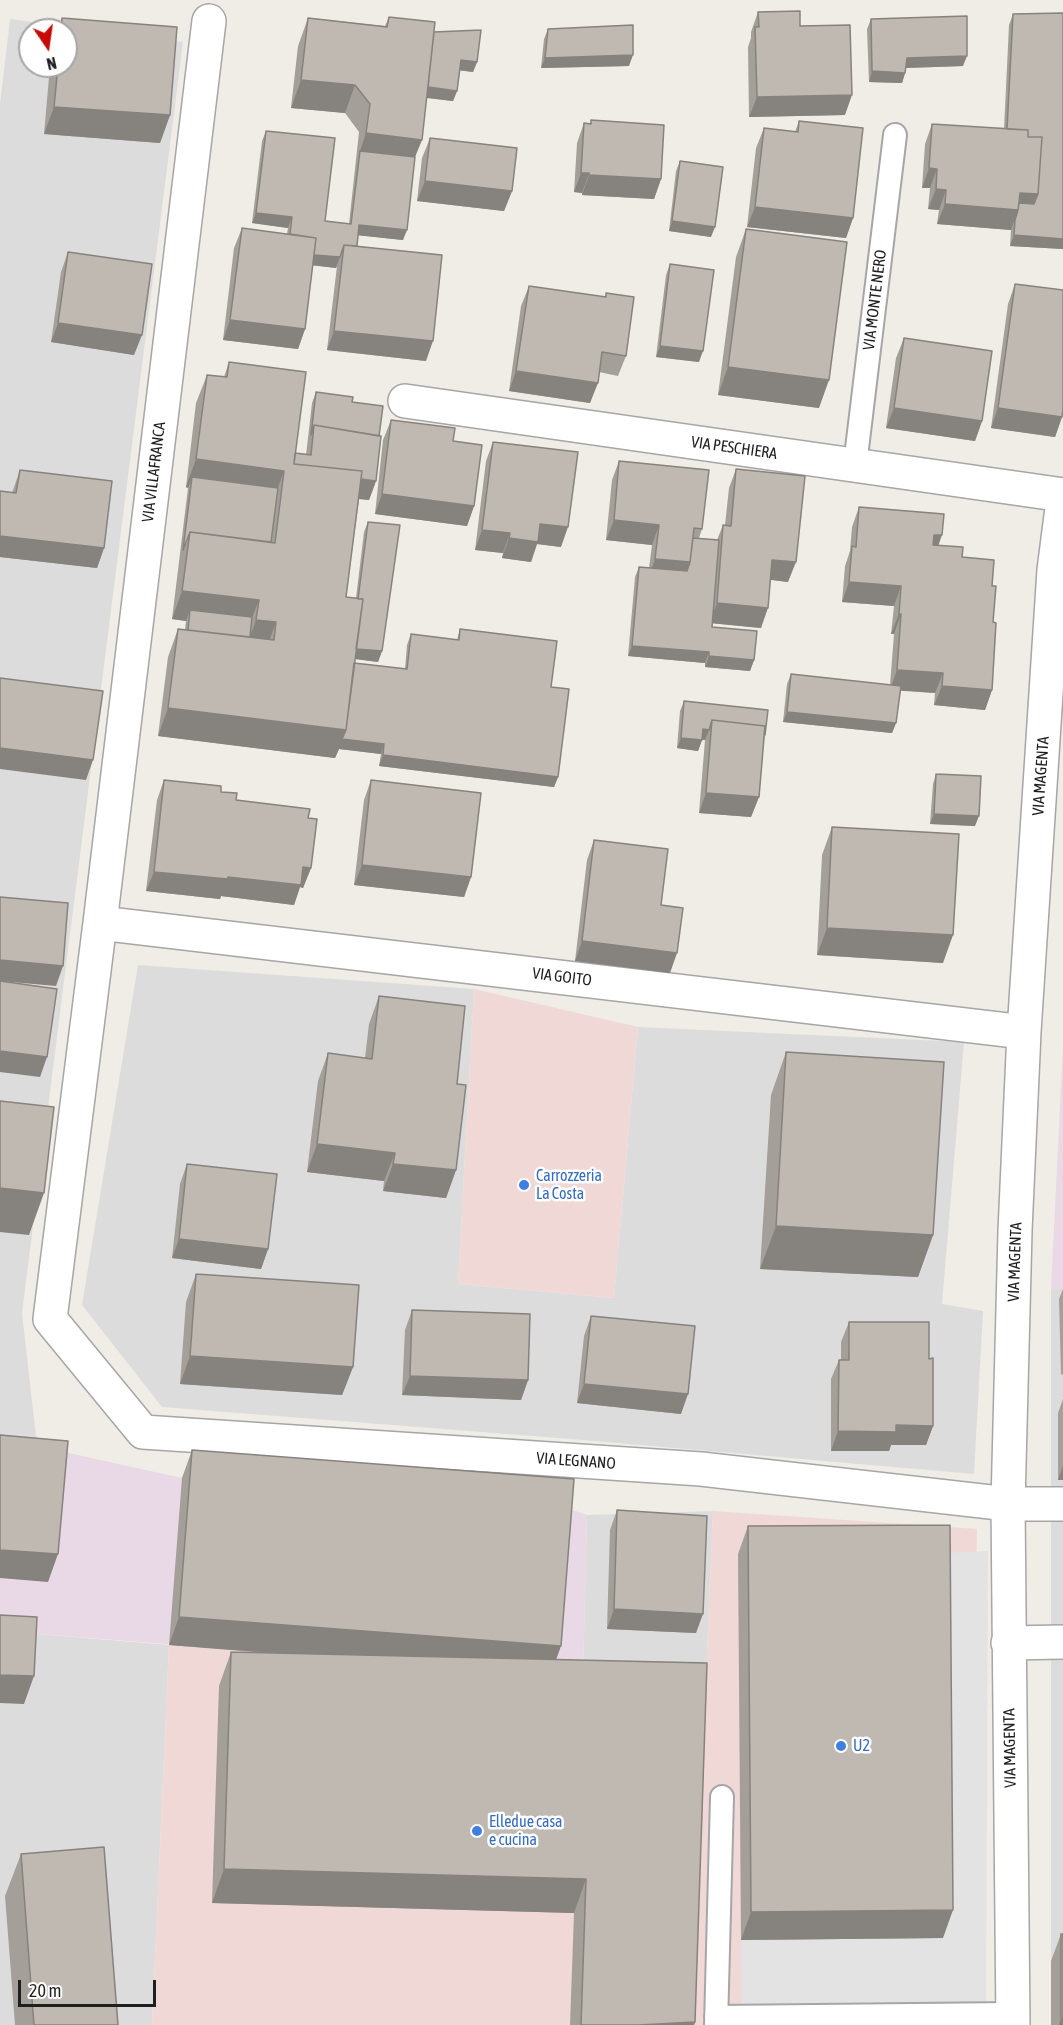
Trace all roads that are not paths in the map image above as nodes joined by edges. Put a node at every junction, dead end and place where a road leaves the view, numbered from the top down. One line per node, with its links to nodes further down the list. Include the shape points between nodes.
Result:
1 (208, 21): 7 (street, VIA VILLAFRANCA)
2 (895, 135): 4 (lane, VIA MONTE NERO)
3 (405, 401): 4 (street, VIA PESCHIERA)
4 (855, 465): 5 (street, VIA PESCHIERA)
5 (1063, 495)
6 (1063, 500): 8 (street, VIA MAGENTA, via 1054,570)
7 (100, 922): 8 (street, VIA GOITO); 9 (street, VIA VILLAFRANCA, via 50,1319)
8 (1024, 1032): 10 (street, VIA MAGENTA)
9 (143, 1432): 10 (street, VIA LEGNANO, via 701,1469)
10 (1008, 1504): 11 (street, VIA LEGNANO); 13 (street, VIA MAGENTA)
11 (1063, 1504)
12 (1063, 1642): 13 (street)
13 (1008, 1643): 15 (street, VIA MAGENTA)
14 (722, 1797): 16 (lane)
15 (1013, 2019): 16 (lane)
16 (716, 2021)

